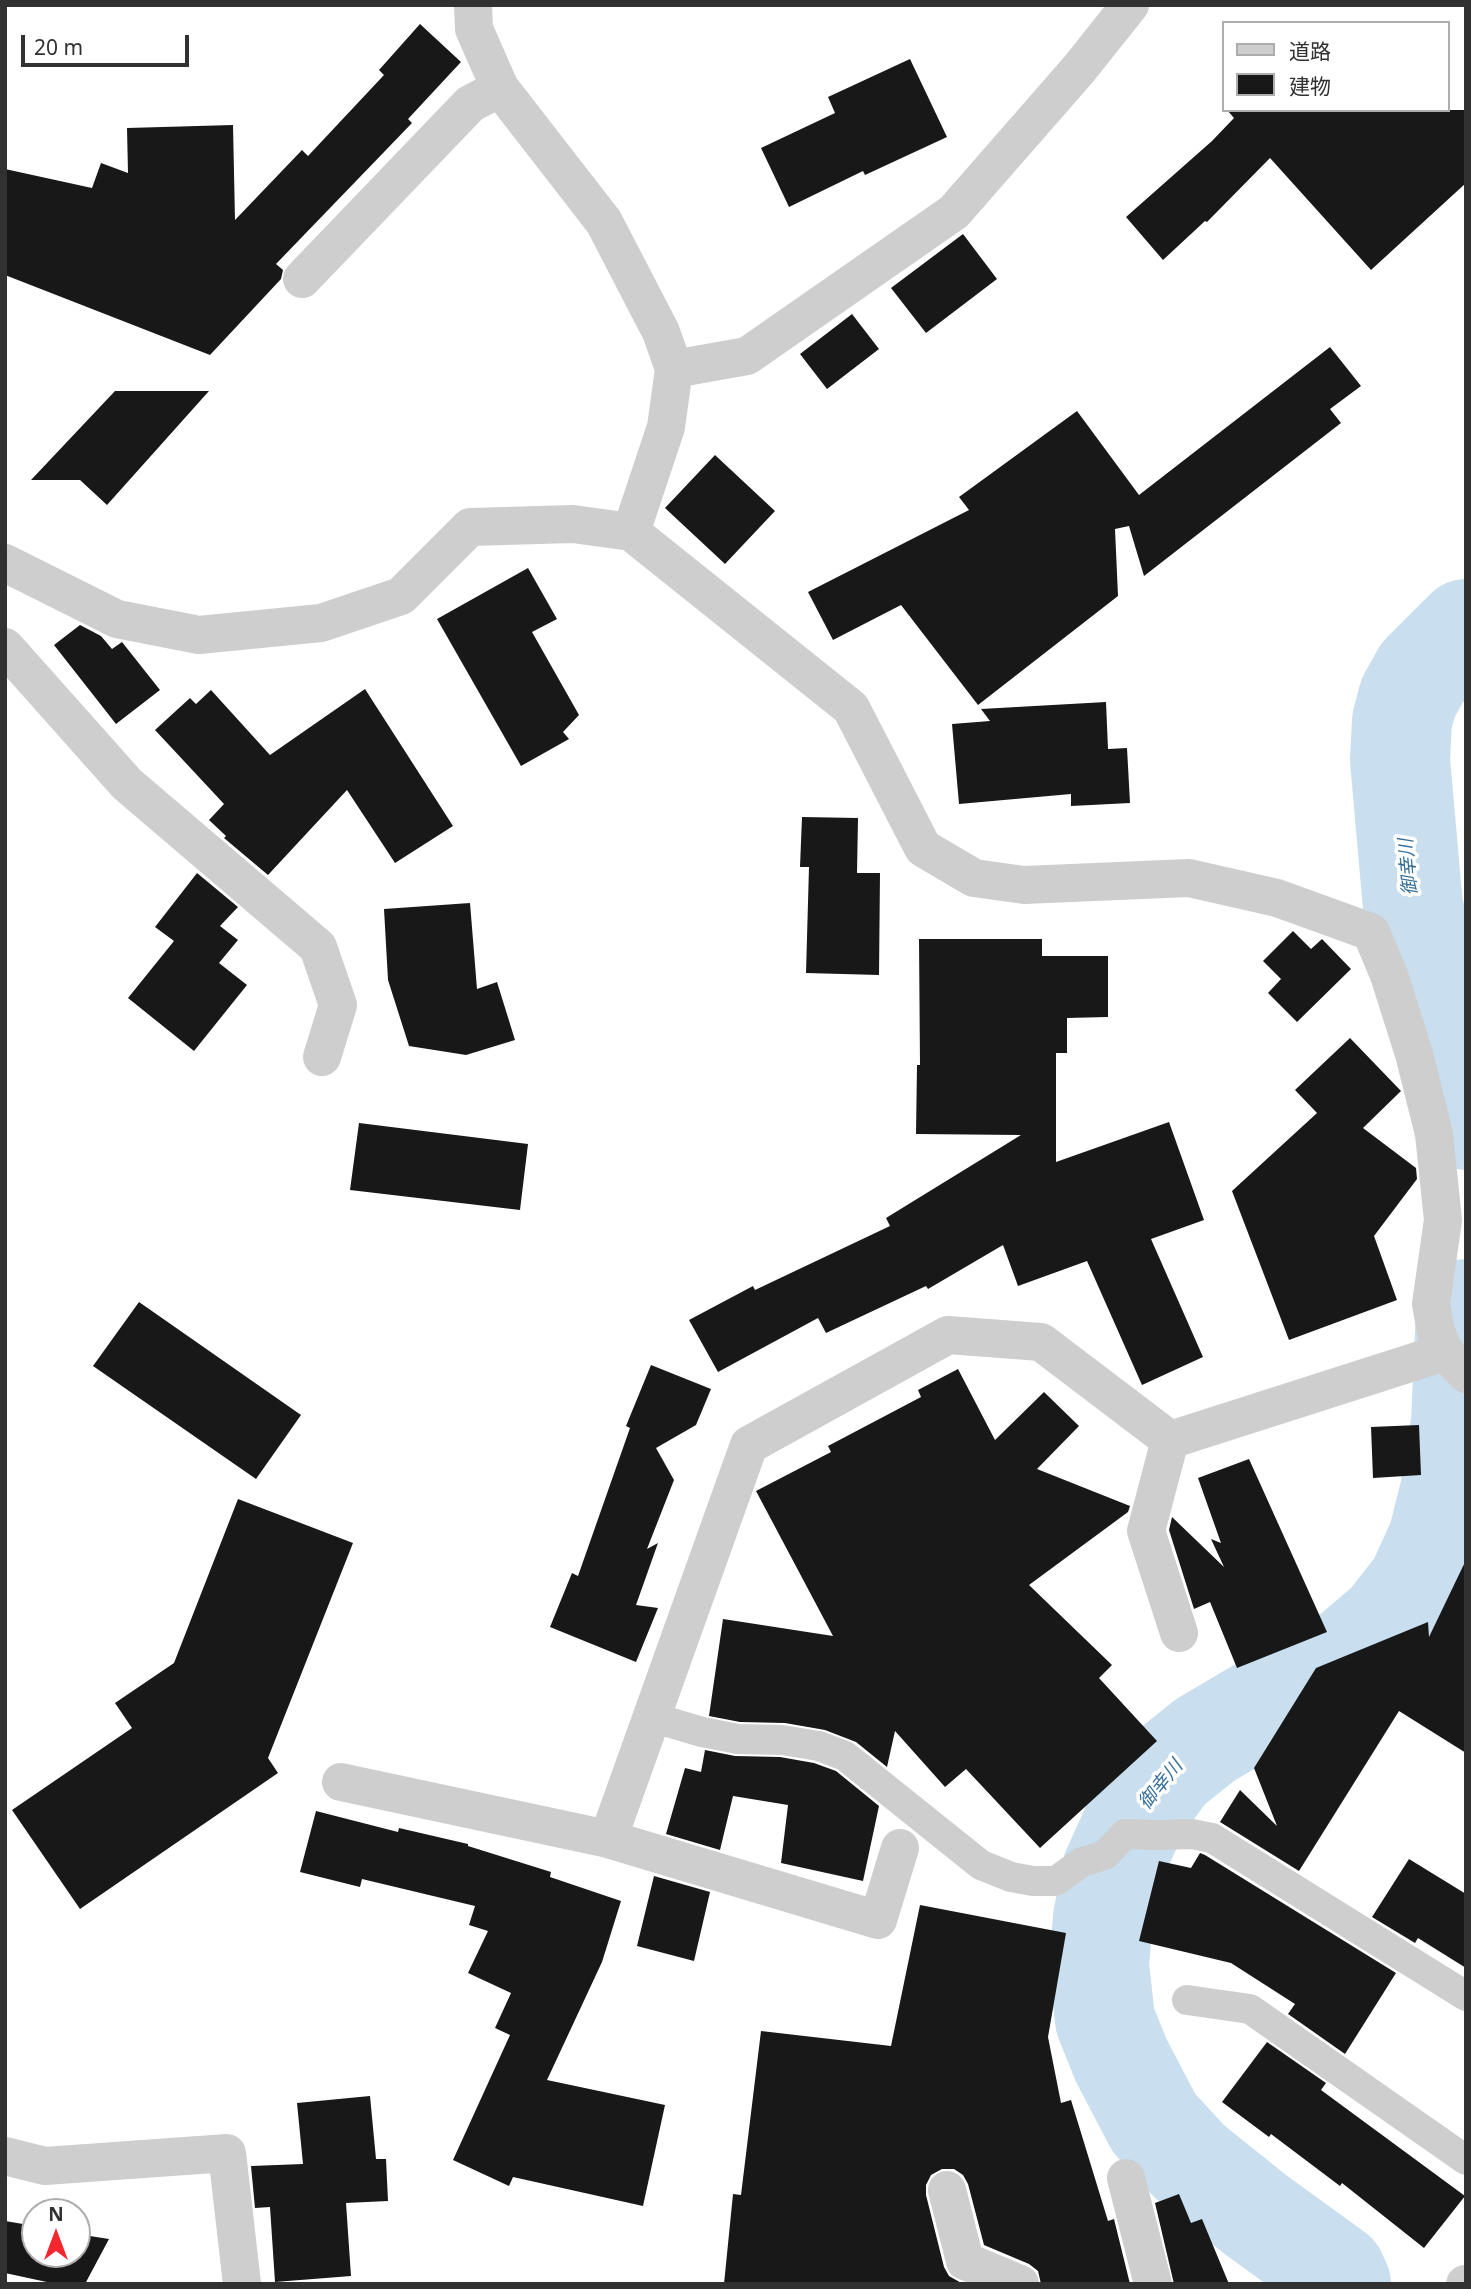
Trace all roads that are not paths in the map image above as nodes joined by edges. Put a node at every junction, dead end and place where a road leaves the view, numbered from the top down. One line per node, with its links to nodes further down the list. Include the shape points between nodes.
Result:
1 (473, 5): 3 (street, via 474,29)
2 (1130, 5): 5 (street, via 954,212 747,356)
3 (500, 88): 4 (street, via 470,104); 5 (street, via 604,222 661,332)
4 (302, 279)
5 (674, 369): 6 (street, via 666,427)
6 (631, 532): 7 (street, via 573,524 470,527 401,596 321,623 199,635 117,618); 10 (street, via 851,708 923,848 974,878 1024,885 1189,878 1277,898 1371,932 1415,1054 1434,1135 1443,1220 1431,1304 1436,1332)
7 (5, 563)
8 (5, 647): 9 (street, via 127,784 318,947 338,1005)
9 (322, 1057)
10 (1454, 1361): 11 (street)
11 (1170, 1440): 12 (street, via 1146,1531); 13 (street, via 1041,1342 948,1335 749,1445)
12 (1179, 1633)
13 (651, 1717): 15 (street); 17 (lane, via 702,1732 782,1740 845,1755 981,1865 1011,1877 1056,1881 1082,1862 1105,1855 1125,1834 1212,1838)
14 (341, 1782): 15 (street)
15 (608, 1839): 16 (street, via 878,1920)
16 (900, 1849)
17 (1466, 1996)
18 (1187, 2000): 20 (lane, via 1250,2009)
19 (5, 2156): 23 (street, via 45,2166 227,2153)
20 (1466, 2160)
21 (1126, 2178): 25 (street)
22 (947, 2190): 24 (street, via 965,2261)
23 (242, 2284)
24 (1020, 2284)
25 (1153, 2284)

